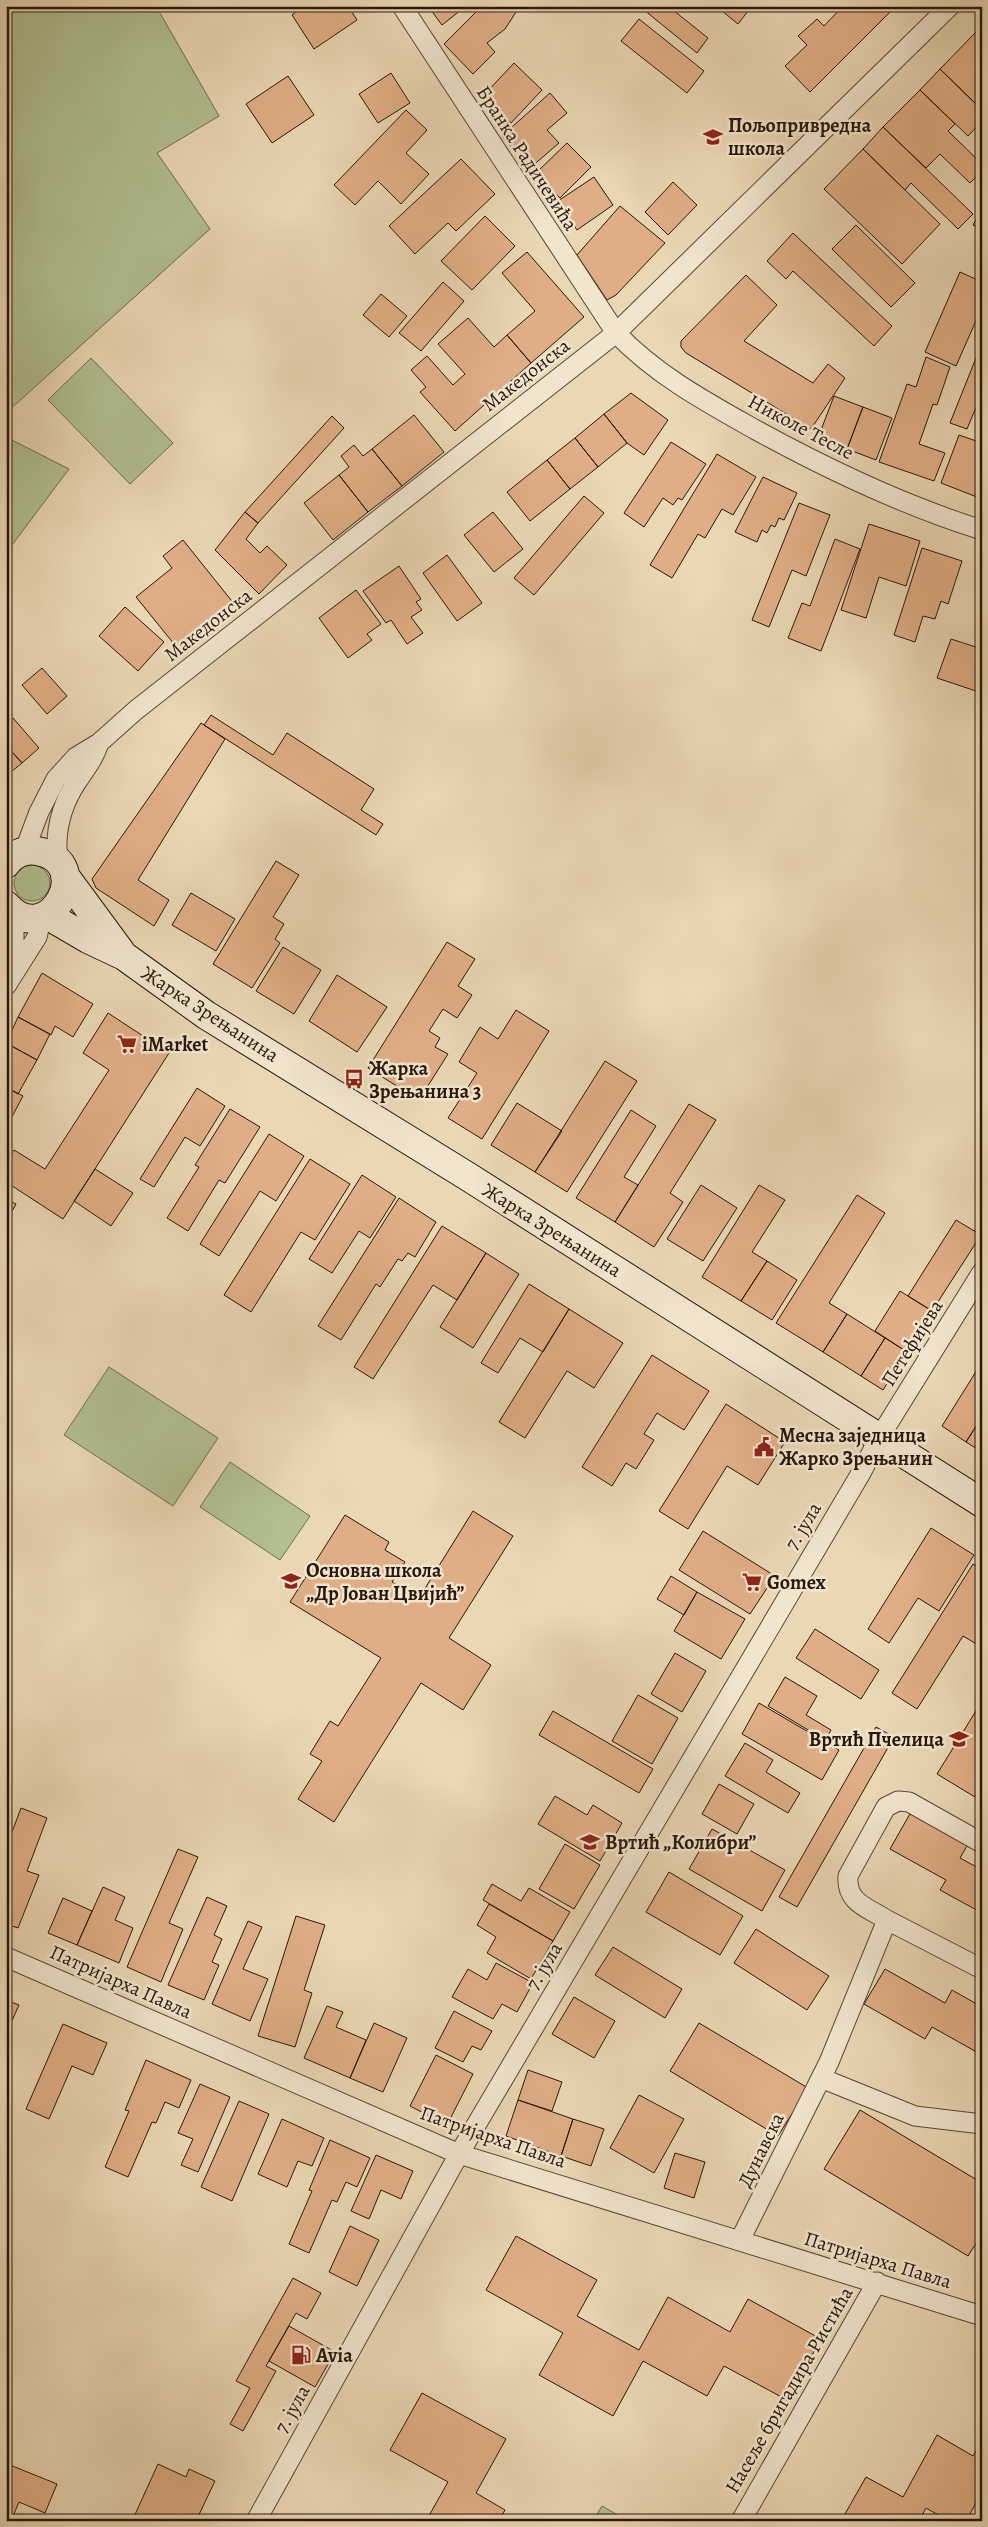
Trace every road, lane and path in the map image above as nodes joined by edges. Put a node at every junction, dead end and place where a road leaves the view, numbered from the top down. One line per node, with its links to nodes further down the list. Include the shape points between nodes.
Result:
1 (402, 6): 3 (street, Бранка Радичевића)
2 (950, 6): 3 (street, Македонска)
3 (616, 333): 4 (street, Николе Тесле, via 662,375 817,463 869,489); 5 (street, Македонска, via 136,710)
4 (982, 530)
5 (99, 743): 6 (street, Македонска, via 76,757 56,779); 7 (street, Македонска, via 93,761 70,794 60,818 56,841)
6 (13, 856): 7 (main road, Жарка Зрењанина, via 42,852)
7 (61, 869): 9 (main road, via 66,886 61,903); 10 (main road, Жарка Зрењанина)
8 (10, 909): 9 (main road, Жарка Зрењанина, via 32,918); 11 (street, via 14,945)
9 (45, 916): 10 (main road, Жарка Зрењанина); 11 (street, via 37,937)
10 (124, 956): 13 (main road, Жарка Зрењанина, via 206,1015)
11 (8, 983)
12 (982, 1272): 13 (street, Петефијева)
13 (879, 1438): 14 (main road, Жарка Зрењанина); 21 (street, 7. јула, via 861,1474)
14 (982, 1502)
15 (982, 1843): 16 (street, via 909,1802 898,1801 886,1807 848,1876 847,1888 852,1898)
16 (887, 1920): 18 (street); 19 (street, Дунавска)
17 (6, 1957): 21 (street, Патријарха Павла)
18 (982, 1969)
19 (821, 2078): 20 (street, via 915,2116); 22 (street, Дунавска)
20 (982, 2124)
21 (459, 2154): 22 (street, Патријарха Павла); 25 (street, 7. јула)
22 (740, 2240): 23 (street, Патријарха Павла)
23 (877, 2282): 24 (street, Патријарха Павла); 26 (street, Насеље бригадира Ристића)
24 (982, 2316)
25 (256, 2521)
26 (741, 2521)

